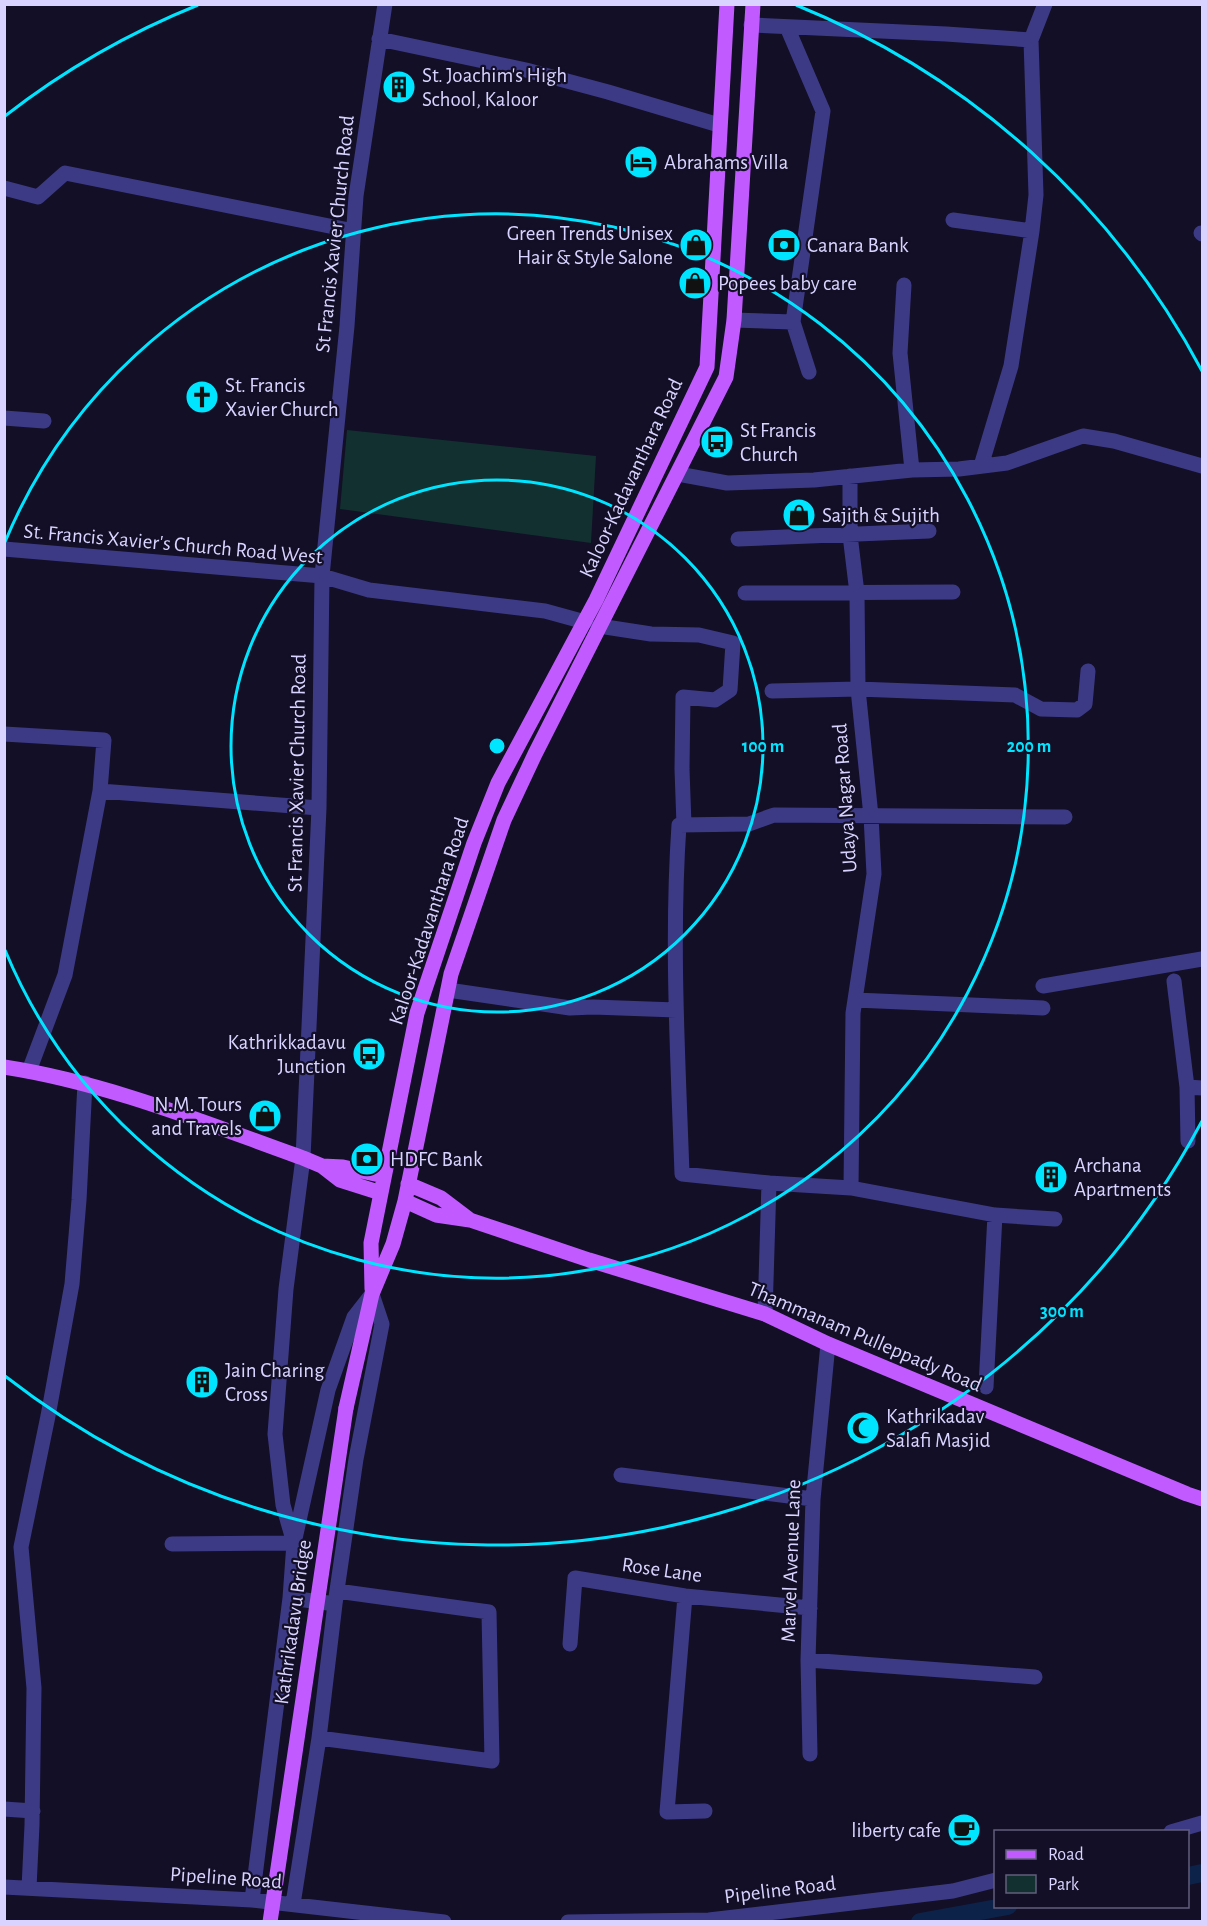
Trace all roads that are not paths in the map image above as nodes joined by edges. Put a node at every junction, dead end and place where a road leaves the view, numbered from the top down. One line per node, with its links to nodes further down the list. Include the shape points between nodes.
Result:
1 (385, 4): 7 (street, St Francis Xavier Church Road)
2 (727, 4): 9 (main road, Kaloor-Kadavanthara Road)
3 (753, 4): 5 (main road, Kaloor-Kadavanthara Road)
4 (1045, 4): 8 (street)
5 (751, 25): 6 (street); 15 (main road, Kaloor-Kadavanthara Road)
6 (787, 27): 8 (street); 16 (street, via 823,111)
7 (379, 39): 9 (street, via 526,70); 12 (street, St Francis Xavier Church Road)
8 (1031, 40): 13 (street, via 1036,195)
9 (719, 125): 23 (main road, Kaloor-Kadavanthara Road, via 707,367)
10 (4, 188): 12 (street, via 38,197 65,173)
11 (953, 220): 13 (street)
12 (354, 231): 30 (street, St Francis Xavier Church Road)
13 (1032, 231): 20 (street, via 1011,366)
14 (904, 285): 22 (street, via 900,353)
15 (734, 320): 16 (street); 24 (main road, Kaloor-Kadavanthara Road, via 726,377)
16 (793, 322): 17 (street)
17 (809, 372)
18 (4, 418): 19 (street)
19 (44, 421)
20 (981, 466): 21 (street, via 1007,463 1083,436); 22 (street)
21 (1203, 466)
22 (912, 470): 25 (street)
23 (657, 472): 24 (main road); 34 (main road, Kaloor-Kadavanthara Road)
24 (678, 474): 25 (street, via 727,483); 34 (main road, Kaloor-Kadavanthara Road)
25 (850, 476): 27 (street, Udaya Nagar Road)
26 (929, 531): 27 (street)
27 (850, 535): 28 (street); 33 (street, Udaya Nagar Road)
28 (738, 539)
29 (4, 549): 30 (street, St. Francis Xavier's Church Road West)
30 (322, 576): 34 (street, St. Francis Xavier's Church Road West, via 369,590 545,611); 40 (street, St Francis Xavier Church Road)
31 (953, 592): 33 (street)
32 (745, 593): 33 (street)
33 (857, 593): 36 (street, Udaya Nagar Road)
34 (592, 624): 43 (street, St. Francis Xavier's Church Road West, via 651,634 699,635 733,643 730,690 715,700 683,697); 47 (main road, Kaloor-Kadavanthara Road, via 504,820); 59 (main road, Kaloor-Kadavanthara Road, via 498,783 474,843 417,1013)
35 (1088, 671): 36 (street, via 1085,704 1077,710 1041,708 1016,695)
36 (858, 689): 37 (street); 41 (street, Udaya Nagar Road)
37 (772, 691)
38 (4, 734): 39 (street, via 104,740)
39 (100, 791): 40 (street); 52 (street, via 65,975)
40 (320, 808): 57 (street, St Francis Xavier Church Road)
41 (871, 816): 42 (street); 43 (street, via 774,815 749,824); 48 (street, Udaya Nagar Road, via 874,874)
42 (1065, 817)
43 (684, 825): 50 (street, via 679,825 675,887)
44 (1203, 959): 46 (street)
45 (1174, 981): 54 (street)
46 (1043, 986)
47 (448, 990): 50 (street, via 570,1008); 61 (main road, Kaloor-Kadavanthara Road)
48 (855, 1000): 49 (street); 62 (street, Udaya Nagar Road)
49 (1043, 1008)
50 (676, 1010): 60 (street, via 682,1174)
51 (4, 1067): 52 (main road)
52 (29, 1071): 53 (main road)
53 (85, 1083): 57 (main road); 87 (street, via 72,1284 21,1547 34,1688)
54 (1187, 1087): 55 (street); 56 (street)
55 (1203, 1088)
56 (1188, 1141)
57 (303, 1158): 58 (main road); 75 (street, St Francis Xavier Church Road, via 286,1289 275,1434 284,1505)
58 (322, 1166): 59 (main road); 63 (main road, via 340,1180)
59 (384, 1176): 63 (main road, Kaloor-Kadavanthara Road)
60 (769, 1183): 62 (street); 69 (street)
61 (408, 1184): 64 (main road, Kaloor-Kadavanthara Road); 67 (main road, Thammanam Pulleppady Road, via 441,1198)
62 (850, 1188): 65 (street)
63 (381, 1193): 68 (main road, Kaloor-Kadavanthara Road, via 371,1243)
64 (405, 1201): 67 (main road, Thammanam Pulleppady Road, via 436,1215); 68 (main road, Kaloor-Kadavanthara Road, via 393,1244)
65 (995, 1215): 66 (street); 71 (street)
66 (1055, 1219)
67 (470, 1220): 69 (main road, Thammanam Pulleppady Road)
68 (372, 1294): 75 (street, via 354,1317 328,1390); 79 (street, via 382,1324 356,1459); 97 (main road, Kathrikadavu Bridge, bridge, via 346,1408)
69 (765, 1314): 70 (main road, Thammanam Pulleppady Road)
70 (828, 1344): 73 (street, Marvel Avenue Lane); 74 (main road, Thammanam Pulleppady Road)
71 (986, 1387)
72 (621, 1474): 73 (street)
73 (813, 1499): 80 (street, Marvel Avenue Lane)
74 (1203, 1499)
75 (294, 1543): 76 (street); 78 (street)
76 (172, 1544)
77 (686, 1596): 80 (street, Rose Lane); 81 (street, Rose Lane, via 575,1578); 88 (street, via 667,1812)
78 (290, 1598): 79 (street); 94 (street)
79 (336, 1598): 84 (street); 84 (street, via 489,1612 492,1761)
80 (810, 1608): 82 (street, Marvel Avenue Lane)
81 (570, 1644)
82 (808, 1660): 83 (street, Marvel Avenue Lane); 85 (street)
83 (1035, 1677)
84 (319, 1738): 95 (street)
85 (810, 1754)
86 (4, 1809): 87 (street)
87 (33, 1810): 93 (street)
88 (705, 1811)
89 (1203, 1823): 90 (street)
90 (1178, 1830)
91 (994, 1881): 96 (street, Pipeline Road, via 953,1891)
92 (4, 1887): 93 (street, Pipeline Road)
93 (29, 1888): 94 (street, Pipeline Road)
94 (252, 1900): 95 (street, Pipeline Road)
95 (293, 1904): 98 (street, Pipeline Road)
96 (710, 1921): 99 (street, Pipeline Road)
97 (270, 1922)
98 (444, 1922)
99 (568, 1922)

